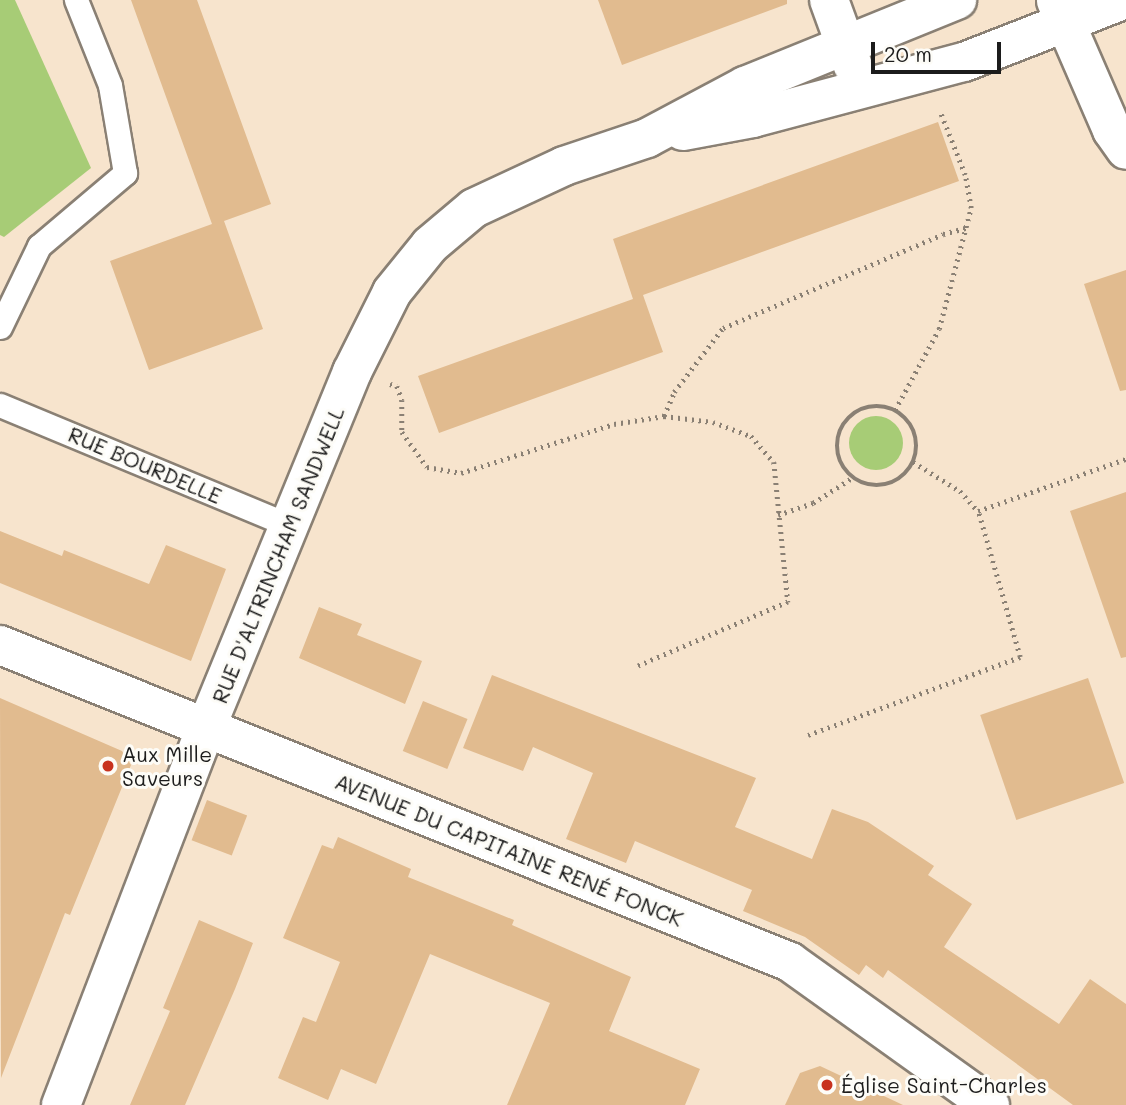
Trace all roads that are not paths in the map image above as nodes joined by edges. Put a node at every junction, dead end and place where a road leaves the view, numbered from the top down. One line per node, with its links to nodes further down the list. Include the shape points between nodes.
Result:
1 (76, 0): 10 (lane, via 110,85 125,173 38,246)
2 (829, 0): 6 (street)
3 (957, 0): 6 (street, RUE D'ALTRINCHAM SANDWELL)
4 (1123, 0): 5 (street, RUE D'ALTRINCHAM SANDWELL)
5 (1060, 13): 7 (street, RUE D'ALTRINCHAM SANDWELL, via 925,72); 9 (street, via 1112,130)
6 (844, 42): 7 (street); 8 (street, RUE D'ALTRINCHAM SANDWELL, via 745,86)
7 (861, 88): 8 (street, RUE D'ALTRINCHAM SANDWELL, via 753,118)
8 (646, 138): 12 (street, RUE D'ALTRINCHAM SANDWELL, via 564,166 474,208 430,245 392,292 352,372)
9 (1126, 150)
10 (0, 327)
11 (0, 405): 12 (lane, RUE BOURDELLE)
12 (291, 526): 14 (street, RUE D'ALTRINCHAM SANDWELL)
13 (0, 645): 14 (street, AVENUE DU CAPITAINE RENÉ FONCK)
14 (206, 728): 15 (street, RUE D'ALTRINCHAM SANDWELL); 16 (street, AVENUE DU CAPITAINE RENÉ FONCK, via 790,962)
15 (61, 1105)
16 (990, 1105)

